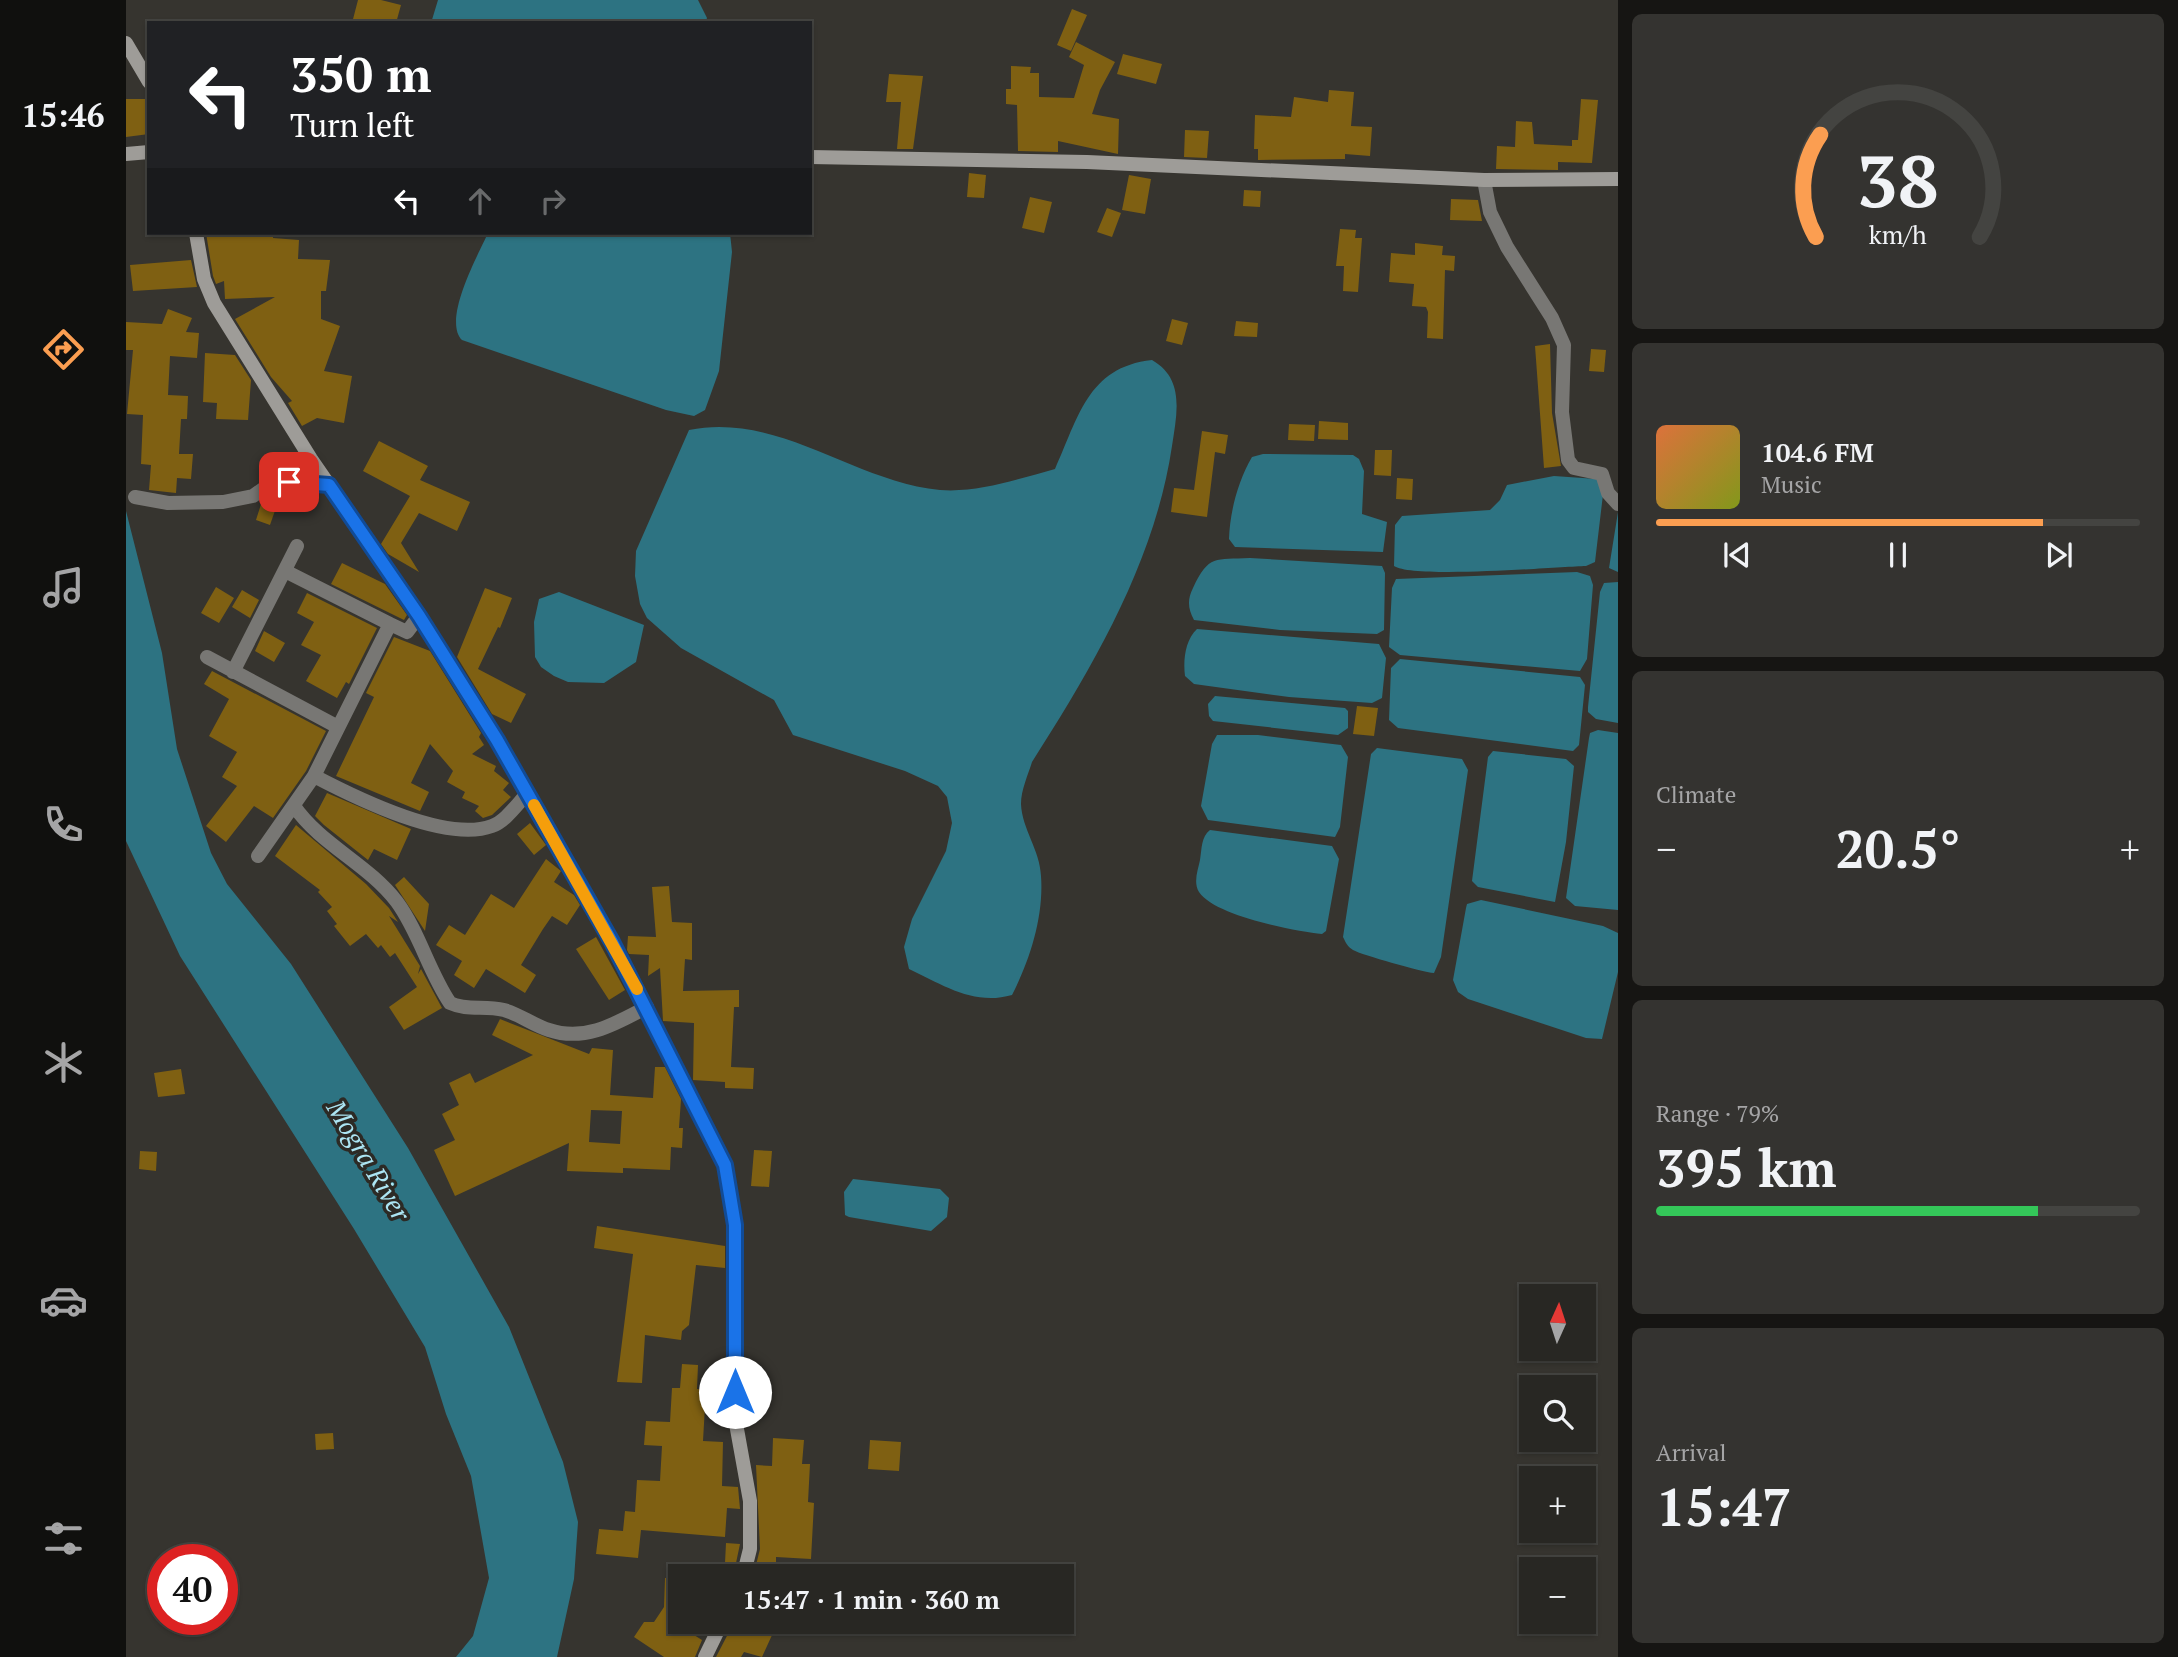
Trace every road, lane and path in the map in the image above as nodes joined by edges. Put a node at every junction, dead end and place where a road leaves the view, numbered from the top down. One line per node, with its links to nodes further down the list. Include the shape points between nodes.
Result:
1 (126, 43): 2 (street)
2 (147, 79)
3 (147, 152): 4 (street)
4 (126, 154)
5 (812, 158): 7 (street, via 1087,162)
6 (1618, 179): 7 (street)
7 (1483, 180): 11 (street, via 1490,212 1507,247 1564,345 1561,402 1568,460 1574,468 1602,474 1608,493)
8 (196, 235): 9 (street, via 204,279 214,303)
9 (329, 485): 10 (street, via 273,482 253,496 223,502 168,503); 14 (street)
10 (135, 497)
11 (1618, 504)
12 (297, 546): 13 (street)
13 (285, 571): 15 (street); 17 (street)
14 (419, 616): 15 (street, via 407,632); 20 (street)
15 (390, 624): 18 (street)
16 (207, 657): 17 (street)
17 (233, 672): 18 (street)
18 (338, 727): 19 (street)
19 (314, 776): 20 (street, via 418,822 453,828 494,825); 21 (street)
20 (528, 793): 23 (street)
21 (294, 806): 22 (street); 23 (street, via 306,823 398,904 450,1003 460,1008 505,1010 550,1030 582,1035)
22 (258, 856)
23 (647, 1007): 24 (street, via 725,1165 734,1203 735,1418 750,1502)
24 (746, 1564)
25 (716, 1634): 26 (street)
26 (705, 1657)

